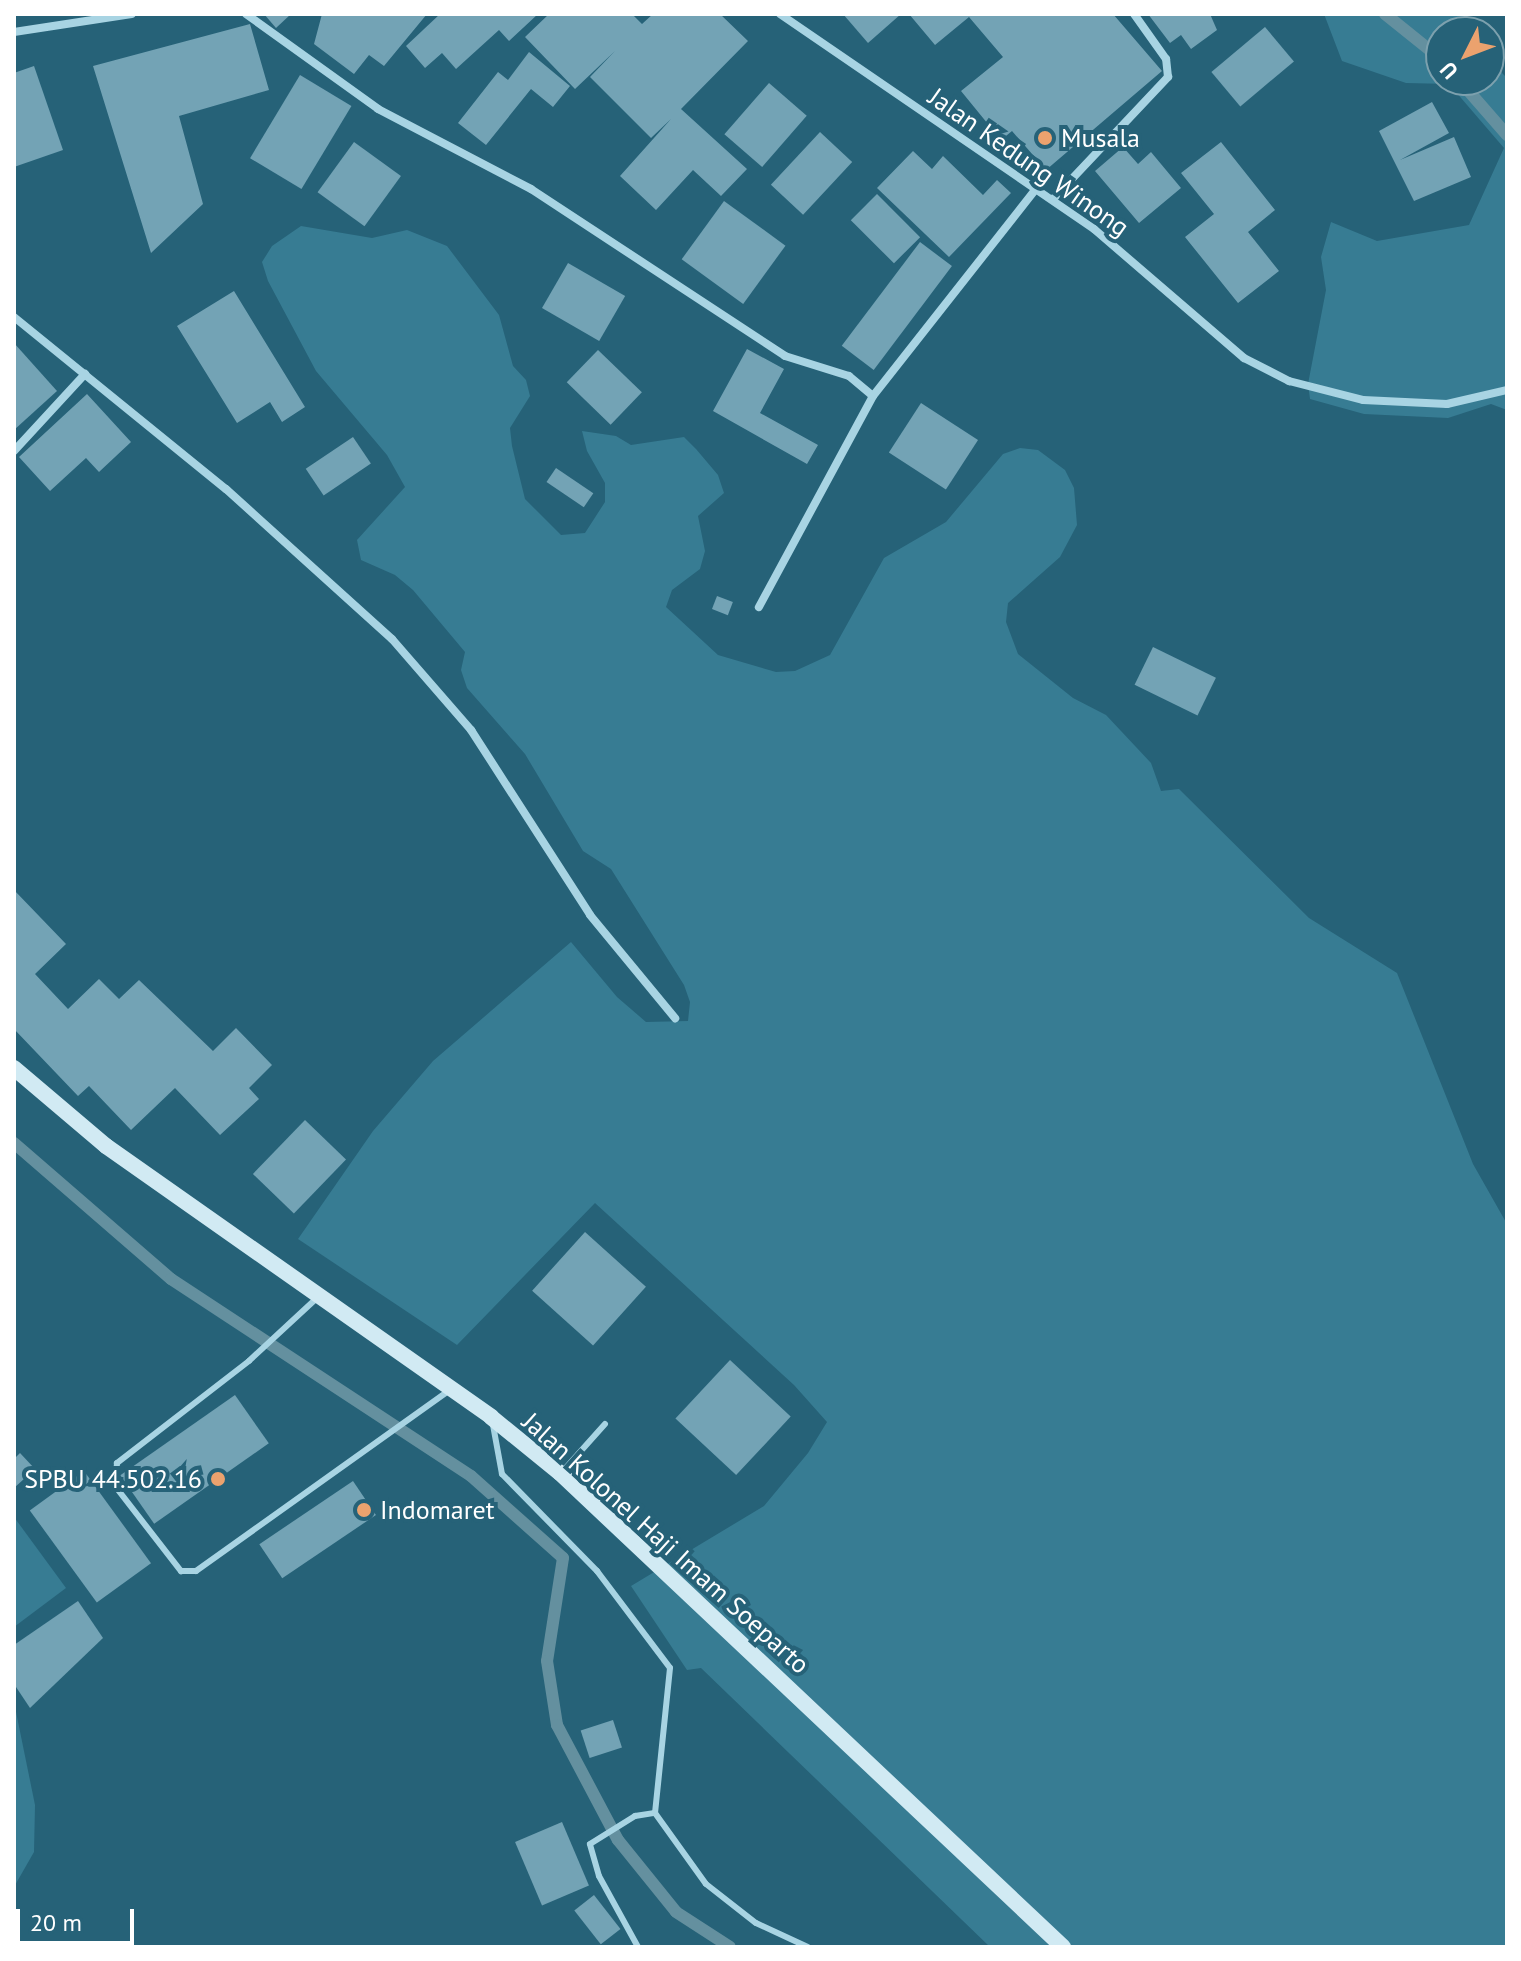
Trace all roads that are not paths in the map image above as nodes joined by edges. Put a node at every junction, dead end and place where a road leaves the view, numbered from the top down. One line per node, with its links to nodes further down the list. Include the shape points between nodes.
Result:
1 (132, 14): 5 (street)
2 (246, 14): 11 (street, via 378,109 531,189 785,356 849,376)
3 (780, 14): 6 (street, Jalan Kedung Winong)
4 (1134, 14): 7 (street, via 1166,59 1168,77)
5 (14, 32)
6 (1036, 189): 7 (street, Jalan Kedung Winong); 11 (street)
7 (1053, 199): 10 (street, Jalan Kedung Winong, via 1244,358 1289,381 1363,400 1447,404)
8 (14, 317): 9 (street)
9 (85, 374): 12 (street); 14 (street, via 226,489 392,639 471,730 590,915)
10 (1507, 390)
11 (873, 396): 13 (street)
12 (14, 451)
13 (759, 607)
14 (675, 1018)
15 (14, 1068): 16 (main road, Jalan Kolonel Haji Imam Soeparto, via 106,1146)
16 (321, 1295): 17 (main road, Jalan Kolonel Haji Imam Soeparto); 17 (lane, via 249,1361 117,1463 115,1486 181,1571 196,1571)
17 (451, 1388): 18 (main road, Jalan Kolonel Haji Imam Soeparto)
18 (491, 1417): 20 (main road, Jalan Kolonel Haji Imam Soeparto); 21 (lane, via 502,1474 597,1571 670,1668)
19 (605, 1424): 20 (lane)
20 (560, 1473): 24 (main road, Jalan Kolonel Haji Imam Soeparto)
21 (655, 1813): 22 (lane, via 617,1826 590,1844 599,1876); 23 (lane, via 706,1884 756,1923)
22 (638, 1947)
23 (808, 1947)
24 (1063, 1947)

